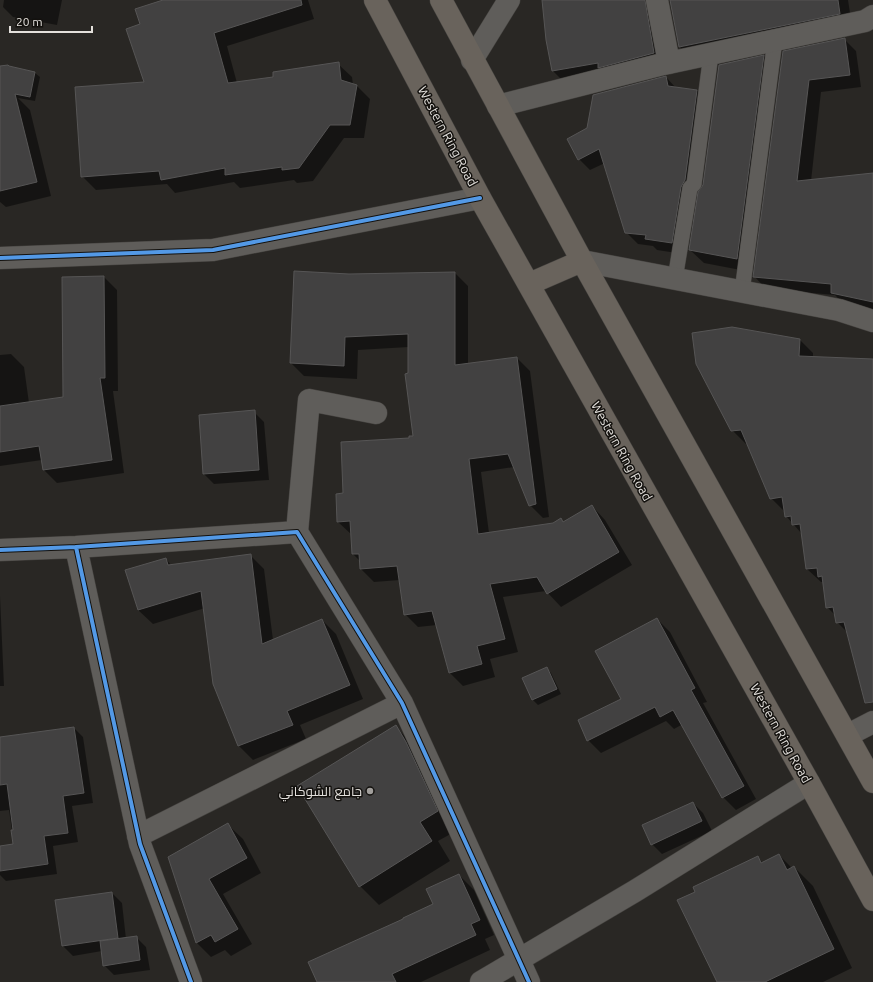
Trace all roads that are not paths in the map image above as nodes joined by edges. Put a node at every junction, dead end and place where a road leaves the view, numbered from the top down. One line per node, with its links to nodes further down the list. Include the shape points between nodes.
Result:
1 (375, 0): 11 (main road, Western Ring Road)
2 (441, 0): 8 (main road)
3 (509, 0): 8 (street)
4 (657, 0): 9 (street)
5 (873, 16): 6 (street, via 865,21)
6 (775, 40): 7 (street); 16 (lane)
7 (711, 54): 9 (street); 14 (lane, via 694,184 690,188)
8 (472, 60): 10 (main road)
9 (669, 63): 10 (street)
10 (498, 106): 13 (main road)
11 (480, 198): 12 (street, via 213,250); 15 (main road, Western Ring Road)
12 (0, 258)
13 (582, 261): 14 (street); 15 (main road); 24 (main road)
14 (675, 279): 16 (street)
15 (529, 284): 26 (main road, Western Ring Road)
16 (742, 292): 17 (street, via 839,310)
17 (873, 321)
18 (376, 413): 19 (street, via 309,400)
19 (297, 532): 20 (street); 22 (street)
20 (76, 547): 21 (street); 27 (street)
21 (0, 550)
22 (402, 703): 27 (street); 29 (street)
23 (873, 722): 24 (street)
24 (848, 735): 25 (main road)
25 (873, 782)
26 (809, 783): 28 (main road, Western Ring Road); 29 (street)
27 (138, 836): 30 (street)
28 (873, 900)
29 (518, 960): 31 (street); 32 (street)
30 (191, 982)
31 (481, 982)
32 (529, 982)

